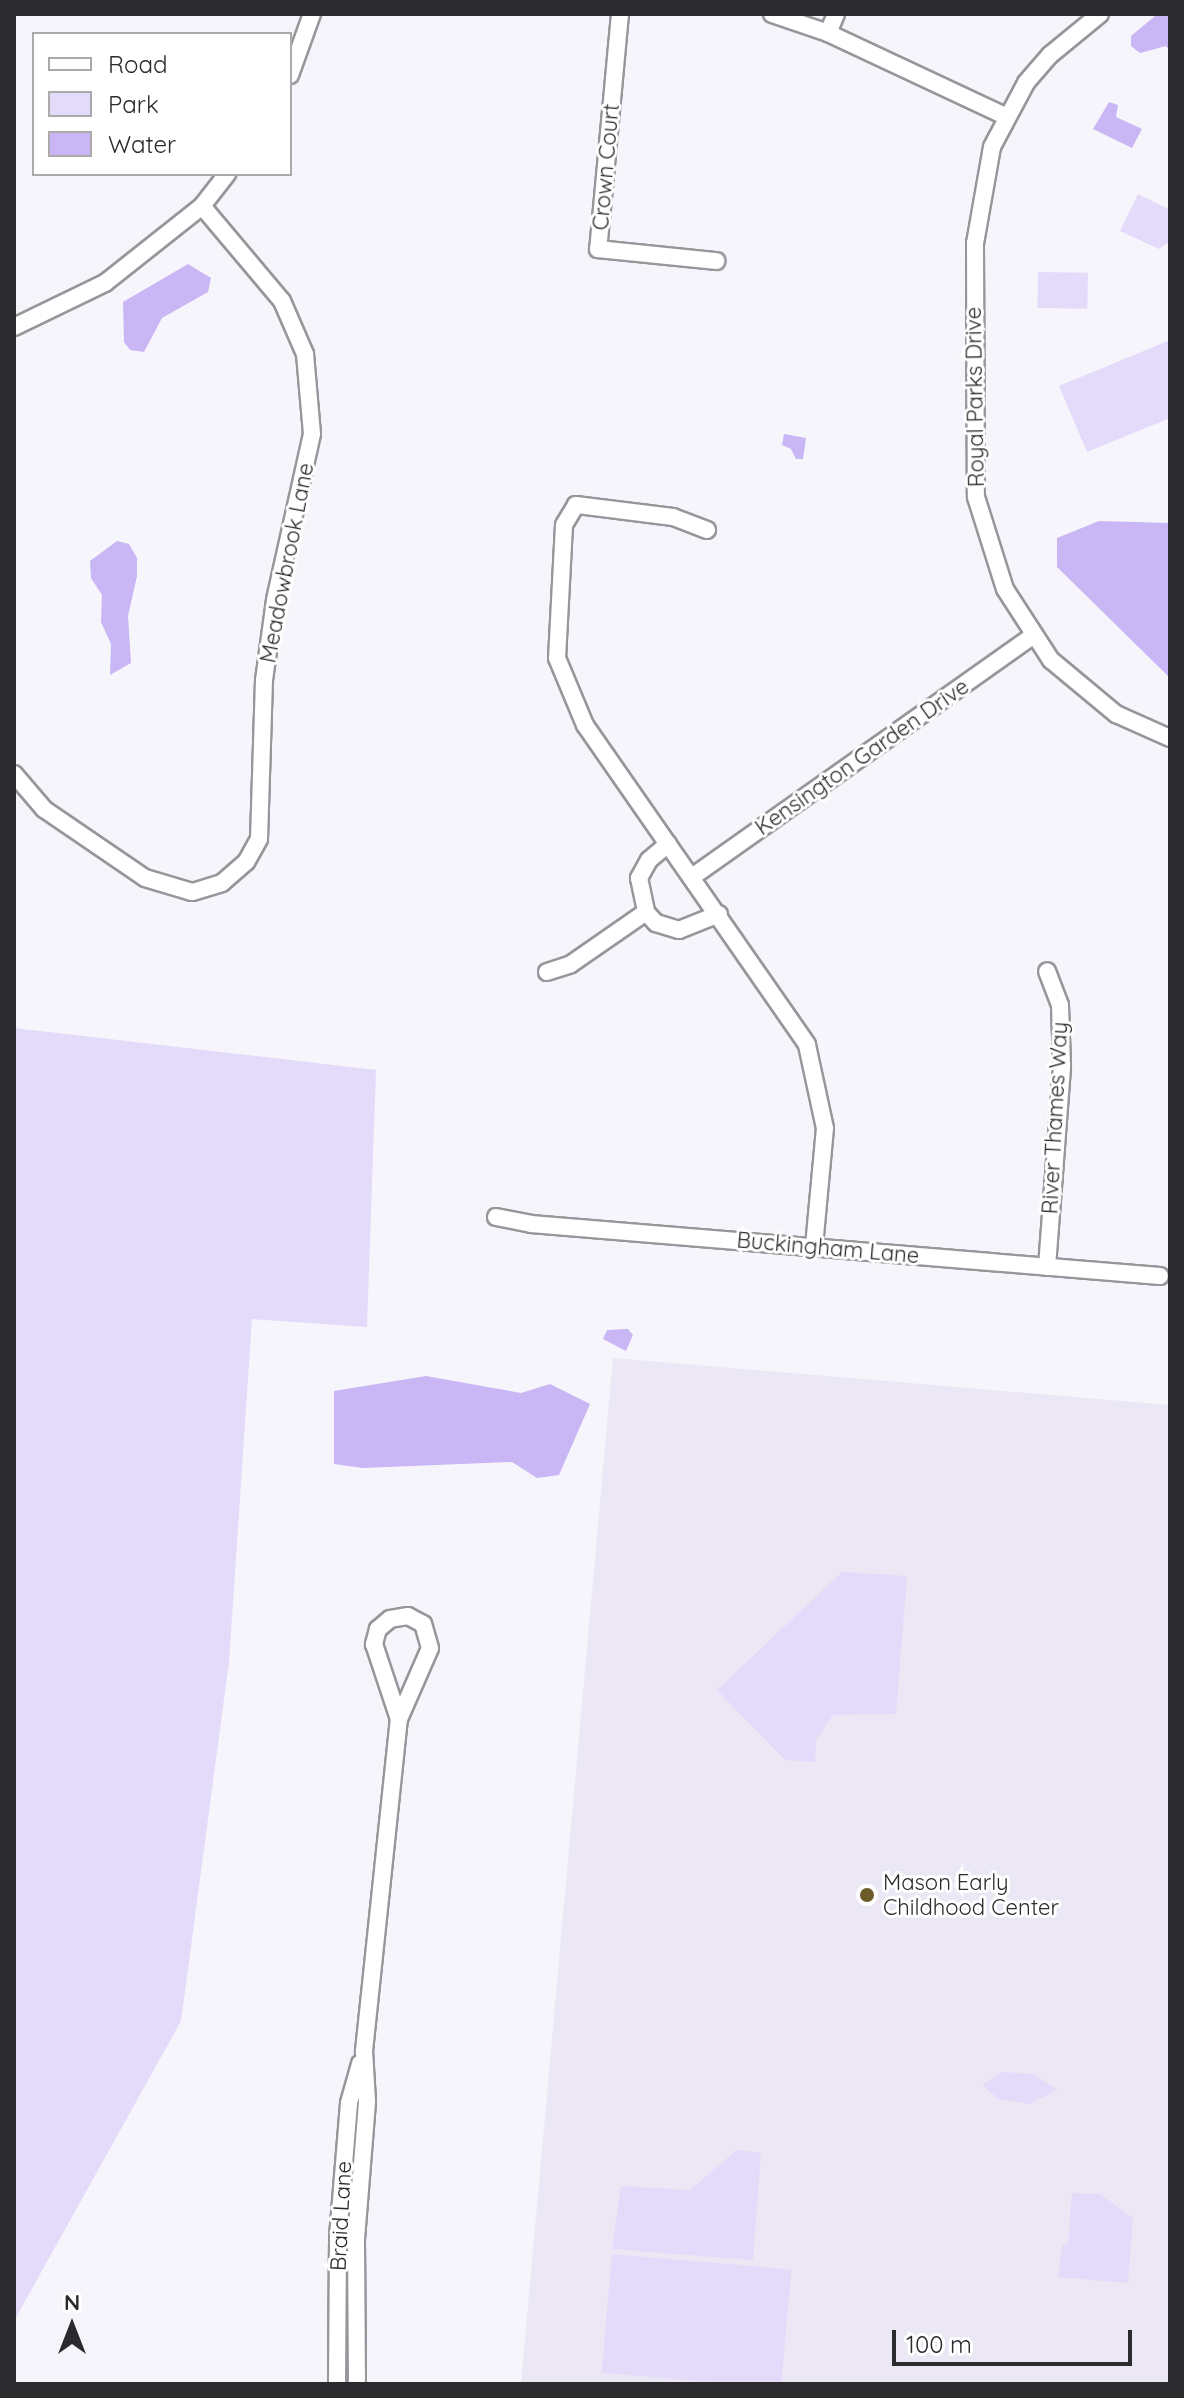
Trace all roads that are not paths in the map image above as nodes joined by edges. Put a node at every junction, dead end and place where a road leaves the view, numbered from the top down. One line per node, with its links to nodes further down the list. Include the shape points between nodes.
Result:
1 (312, 14): 7 (street)
2 (620, 14): 11 (street, Crown Court, via 598,249)
3 (772, 14): 6 (street)
4 (836, 14): 6 (street)
5 (1100, 14): 8 (street, Royal Parks Drive, via 1050,55)
6 (828, 33): 8 (street)
7 (292, 69)
8 (1005, 116): 14 (street, Royal Parks Drive, via 986,171 975,243 973,461 991,556)
9 (225, 176): 10 (street)
10 (202, 206): 12 (street, via 105,283); 16 (street, Meadowbrook Lane, via 282,301 305,354 311,394 311,444 280,575 264,680 259,839 246,862 222,883 192,892 177,890 145,878 74,832 44,809)
11 (716, 261)
12 (14, 327)
13 (707, 530): 17 (street, via 673,517 576,505 564,525 556,634 563,682 585,725)
14 (1032, 636): 15 (street, Royal Parks Drive, via 1096,701); 18 (street, Kensington Garden Drive)
15 (1170, 738)
16 (14, 774)
17 (668, 844): 18 (street); 19 (street, via 649,860 639,878)
18 (692, 877): 20 (street)
19 (646, 912): 20 (street, via 656,923 679,930); 22 (street, via 571,964)
20 (719, 914): 24 (street, via 789,1013 815,1068 825,1128)
21 (1047, 971): 25 (street, River Thames Way, via 1060,1005 1062,1066)
22 (547, 972)
23 (496, 1217): 24 (street, Buckingham Lane)
24 (814, 1247): 25 (street, Buckingham Lane)
25 (1047, 1267): 26 (street, Buckingham Lane)
26 (1160, 1276)
27 (399, 1719): 27 (street, Braid Lane, via 430,1648 423,1624 408,1616 390,1619 378,1629 374,1644); 28 (street, Braid Lane)
28 (364, 2051): 29 (street, Braid Lane, via 349,2103 338,2237); 30 (street, Braid Lane, via 367,2101 356,2239)
29 (337, 2384)
30 (357, 2384)

